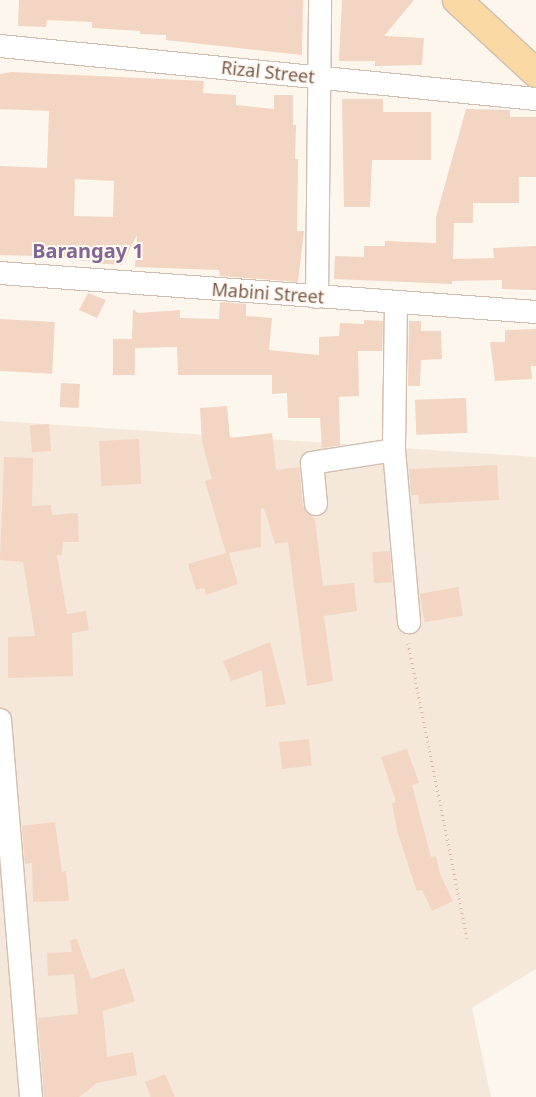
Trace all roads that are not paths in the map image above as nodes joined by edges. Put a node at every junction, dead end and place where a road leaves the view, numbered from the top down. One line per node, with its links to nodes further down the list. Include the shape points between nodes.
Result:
1 (320, 0): 5 (street)
2 (458, 0): 4 (main road)
3 (0, 46): 5 (street, Rizal Street)
4 (536, 73)
5 (319, 77): 6 (street, Rizal Street); 8 (street)
6 (536, 100)
7 (0, 273): 8 (street, Mabini Street)
8 (317, 297): 9 (street, Mabini Street)
9 (396, 303): 10 (street, Mabini Street); 11 (street)
10 (536, 312)
11 (394, 450): 12 (street, via 312,463); 13 (street)
12 (316, 504)
13 (409, 622)
14 (0, 720): 15 (street)
15 (32, 1097)

